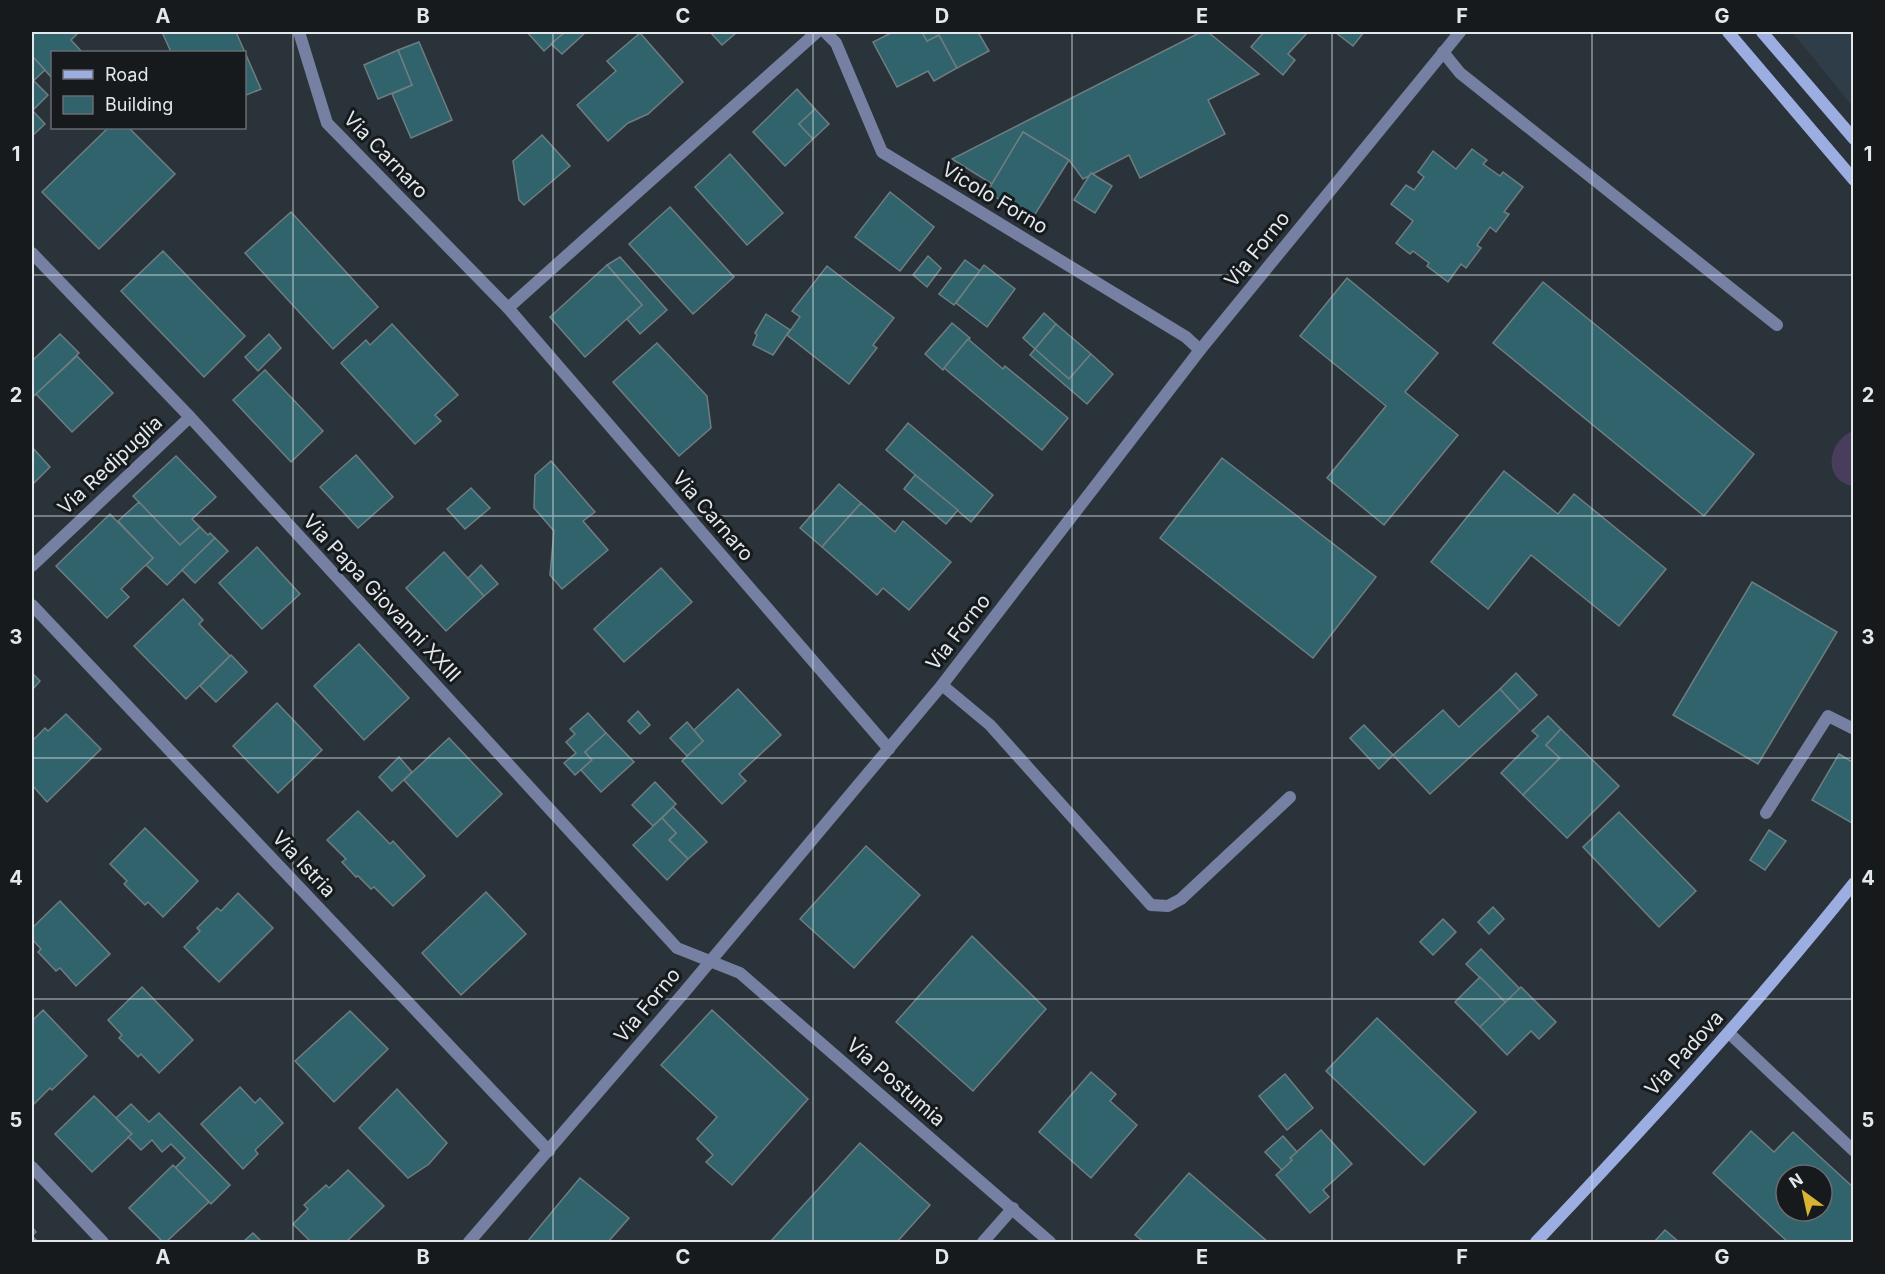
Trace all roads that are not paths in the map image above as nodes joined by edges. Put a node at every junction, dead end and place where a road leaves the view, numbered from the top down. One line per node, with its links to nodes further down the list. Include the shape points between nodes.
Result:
1 (299, 32): 11 (street, Via Carnaro, via 327,123)
2 (818, 32): 11 (street)
3 (825, 32): 13 (street, Vicolo Forno, via 836,43 882,152 1186,337)
4 (1460, 32): 7 (street, Via Forno)
5 (1728, 32): 9 (main road)
6 (1762, 32): 8 (main road)
7 (1443, 52): 12 (street, via 1460,73); 13 (street, Via Forno)
8 (1854, 139)
9 (1854, 180)
10 (32, 253): 14 (street, Via Papa Giovanni XXIII)
11 (508, 308): 19 (street, Via Carnaro)
12 (1777, 325)
13 (1200, 350): 17 (street, Via Forno)
14 (190, 417): 15 (street, Via Redipuglia); 23 (street, Via Papa Giovanni XXIII, via 677,948)
15 (32, 566)
16 (32, 604): 25 (street, Via Istria)
17 (942, 685): 19 (street, Via Forno); 20 (street, via 990,725 1150,905 1168,906 1180,899)
18 (1854, 729): 21 (street, via 1828,716)
19 (889, 749): 23 (street, Via Forno)
20 (1290, 797)
21 (1766, 813)
22 (1854, 883): 24 (main road, Via Padova)
23 (709, 961): 25 (street, Via Forno); 28 (street, Via Postumia, via 740,973)
24 (1729, 1033): 26 (street); 33 (main road, Via Padova)
25 (549, 1151): 30 (street, Via Forno)
26 (1854, 1151)
27 (32, 1167): 29 (street)
28 (1013, 1208): 31 (street); 32 (street, Via Postumia)
29 (103, 1242)
30 (469, 1242)
31 (983, 1242)
32 (1050, 1242)
33 (1536, 1242)

